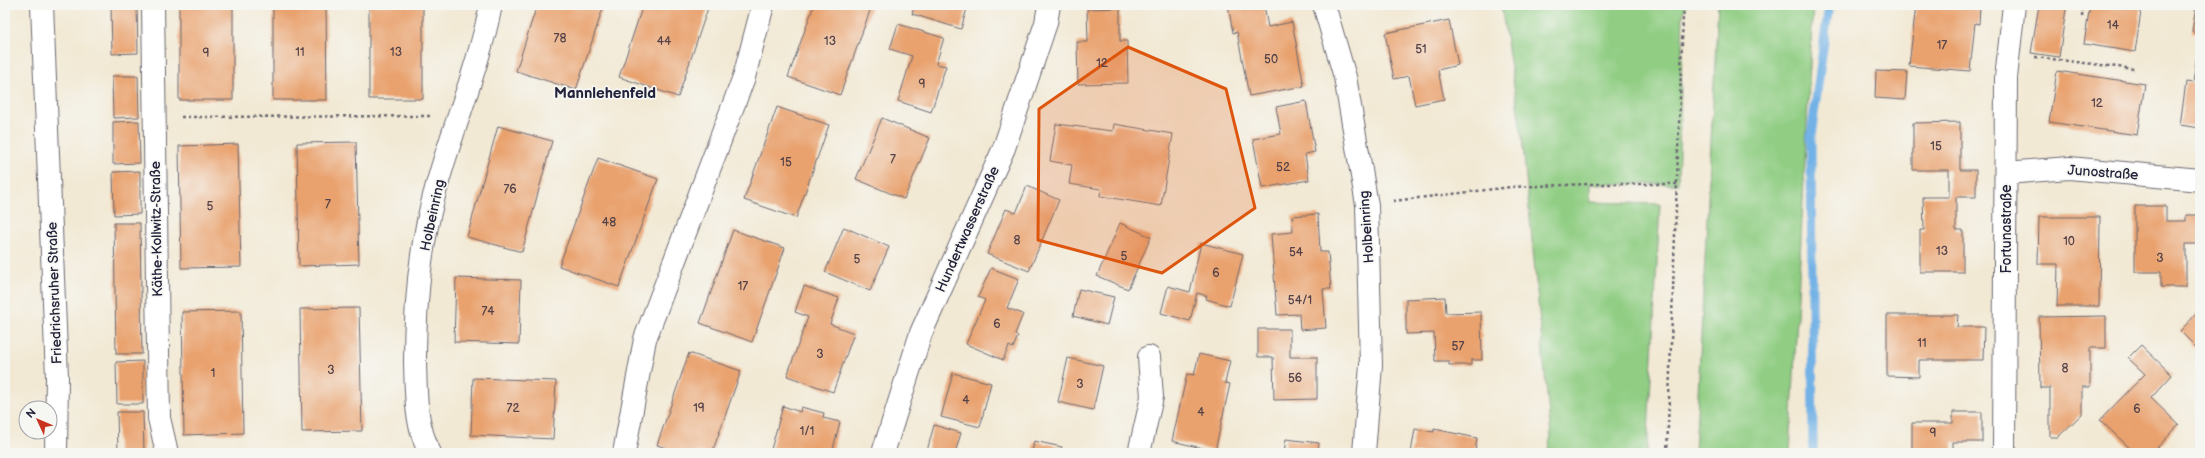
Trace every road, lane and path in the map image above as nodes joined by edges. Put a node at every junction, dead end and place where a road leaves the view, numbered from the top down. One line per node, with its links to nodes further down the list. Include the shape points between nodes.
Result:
1 (42, 5): 20 (street, Friedrichsruher Straße, via 57,377)
2 (153, 5): 14 (street, Käthe-Kollwitz-Straße)
3 (491, 5): 13 (street, Holbeinring, via 486,30)
4 (763, 5): 23 (street, via 744,77 645,339)
5 (1049, 5): 24 (street, Hundertwasserstraße, via 1046,22 1004,148 921,334)
6 (1324, 5): 18 (street, Holbeinring, via 1345,77)
7 (1686, 5): 17 (path, via 1683,15)
8 (2014, 5): 11 (street, Fortunastraße)
9 (2083, 5): 10 (path)
10 (2082, 17)
11 (2009, 53): 12 (path); 15 (street, Fortunastraße, via 2006,78)
12 (2134, 69)
13 (458, 116): 14 (path); 22 (street, Holbeinring, via 427,226 415,323 416,398 421,436)
14 (154, 117): 21 (street, Käthe-Kollwitz-Straße, via 159,418)
15 (2006, 172): 16 (street, Junostraße, via 2069,168); 28 (street, Fortunastraße)
16 (2200, 180)
17 (1678, 184): 18 (path, via 1510,187); 27 (path)
18 (1367, 205): 26 (street, Holbeinring, via 1371,366)
19 (1149, 357): 25 (street, via 1152,397)
20 (56, 453)
21 (167, 453)
22 (430, 453)
23 (624, 453)
24 (883, 453)
25 (1139, 453)
26 (1364, 453)
27 (1667, 453)
28 (2006, 453)

